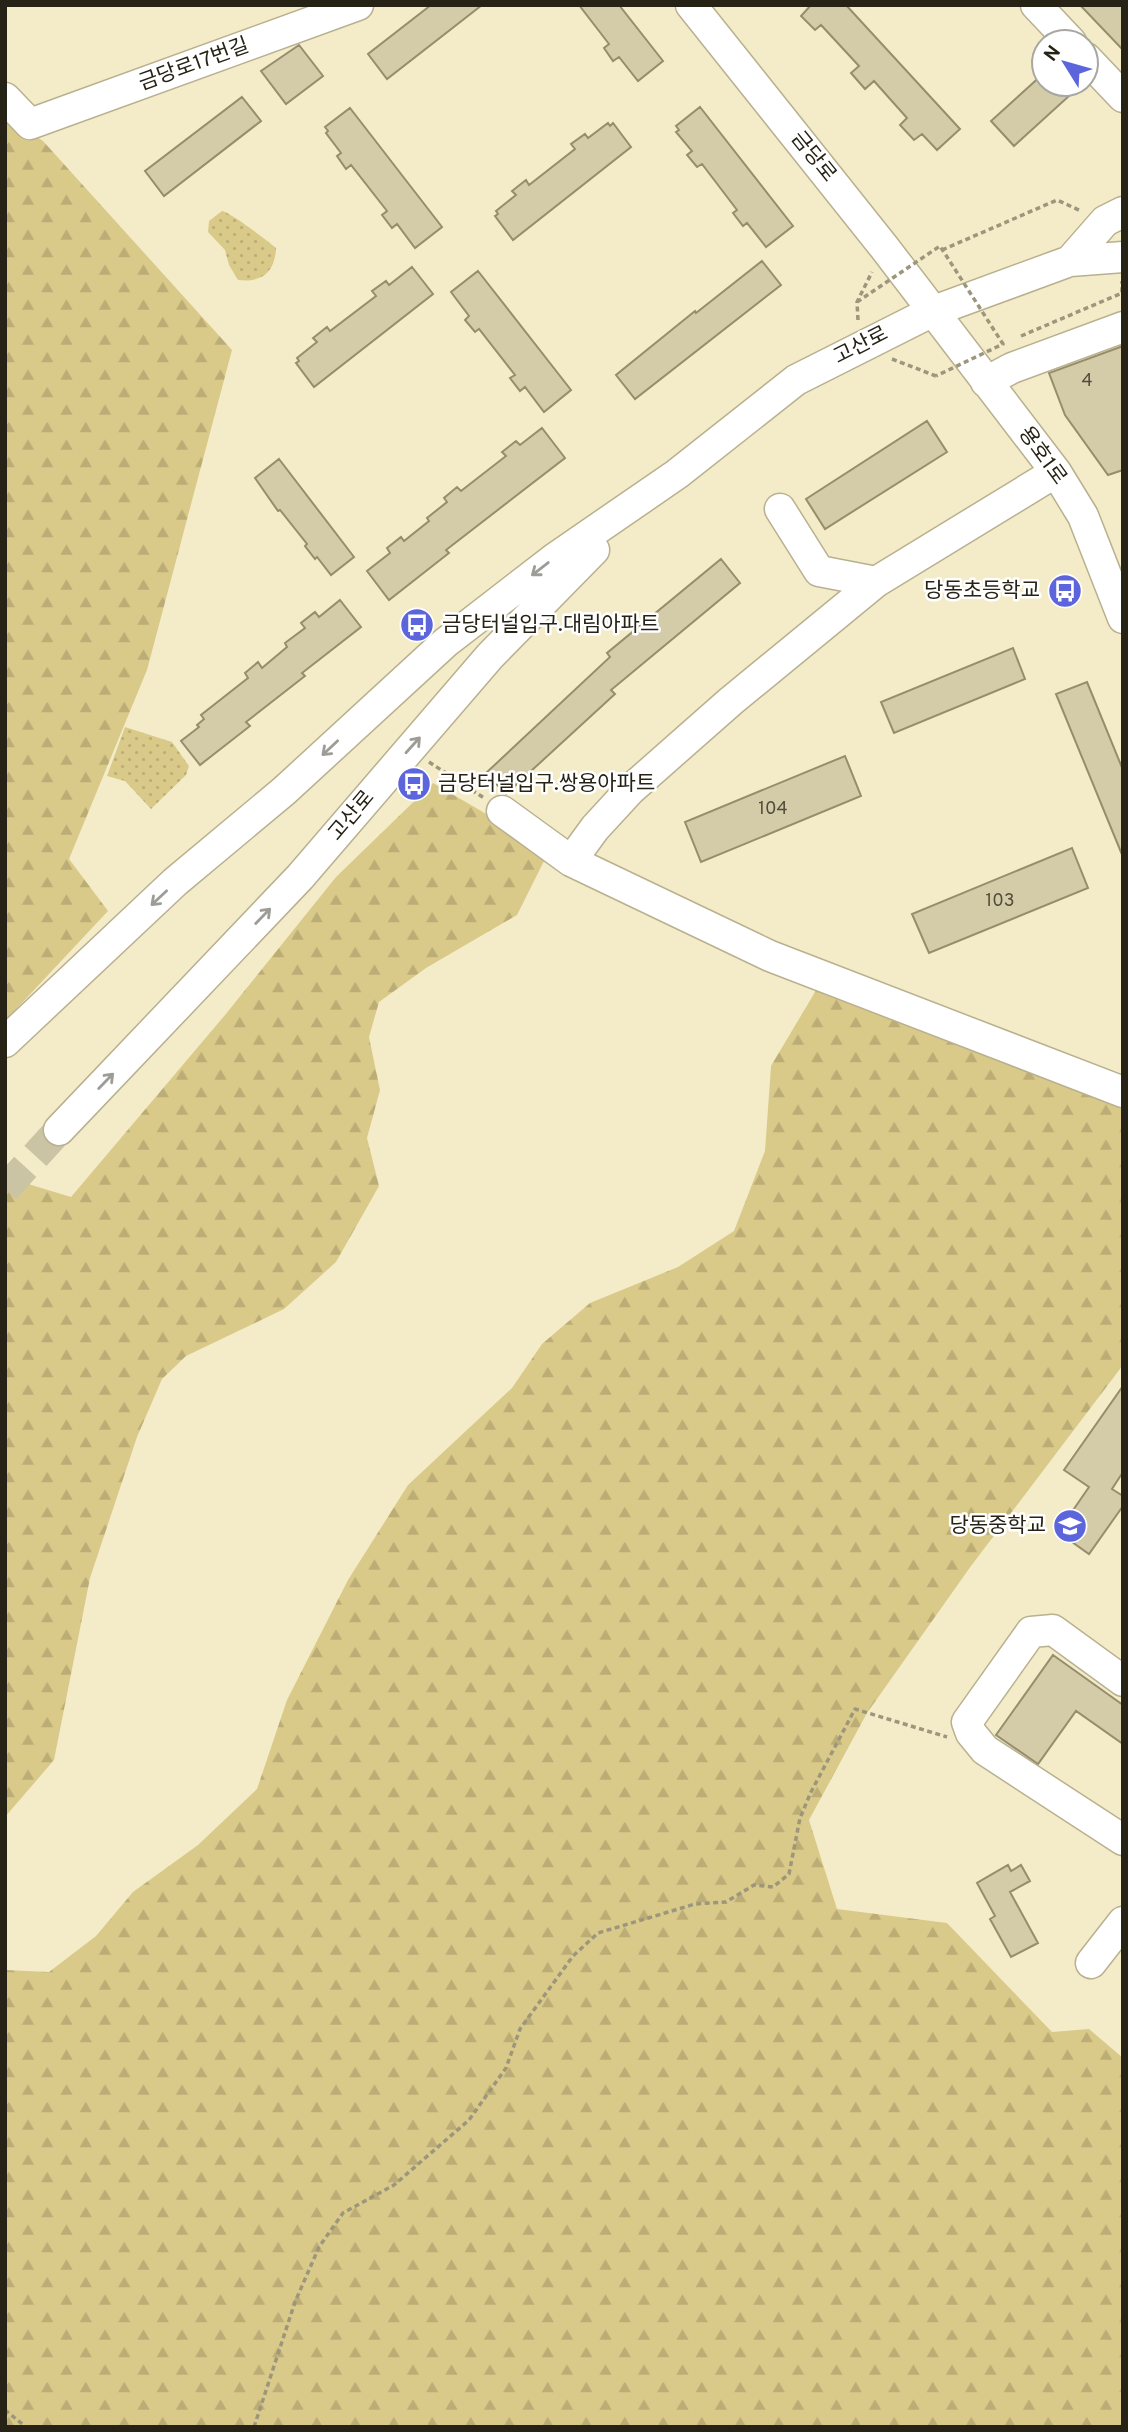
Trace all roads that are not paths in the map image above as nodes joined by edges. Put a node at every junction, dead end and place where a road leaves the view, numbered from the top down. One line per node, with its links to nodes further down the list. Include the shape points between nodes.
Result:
1 (358, 5): 7 (street, 금당로17번길, via 30,124)
2 (691, 5): 11 (street, 금당로)
3 (1036, 5): 4 (street)
4 (1058, 28)
5 (1100, 73): 6 (street)
6 (1123, 97)
7 (5, 98)
8 (1123, 212): 10 (street, 고산로, via 1105,221)
9 (1123, 257): 10 (street, 고산로)
10 (1070, 261): 11 (street, 고산로)
11 (931, 312): 13 (street, 용호1로); 15 (street, 고산로, via 796,380)
12 (1123, 327): 13 (street)
13 (986, 382): 14 (street, 용호1로)
14 (1056, 472): 17 (street); 18 (street, 용호1로, via 1083,516)
15 (677, 474): 21 (street, 고산로, one-way to 21, via 555,558 445,643 284,791 175,882); 23 (street, 고산로, one-way to 15, via 300,877 568,573)
16 (780, 509): 17 (street, via 819,571)
17 (876, 582): 20 (street, via 630,790)
18 (1123, 618)
19 (502, 811): 20 (street)
20 (571, 861): 22 (street, via 770,956)
21 (5, 1042)
22 (1123, 1092)
23 (59, 1130)
24 (1123, 1681): 25 (street, via 1053,1630 1031,1632 967,1722 985,1750)
25 (1123, 1840)
26 (1123, 1922): 27 (street)
27 (1091, 1963)

